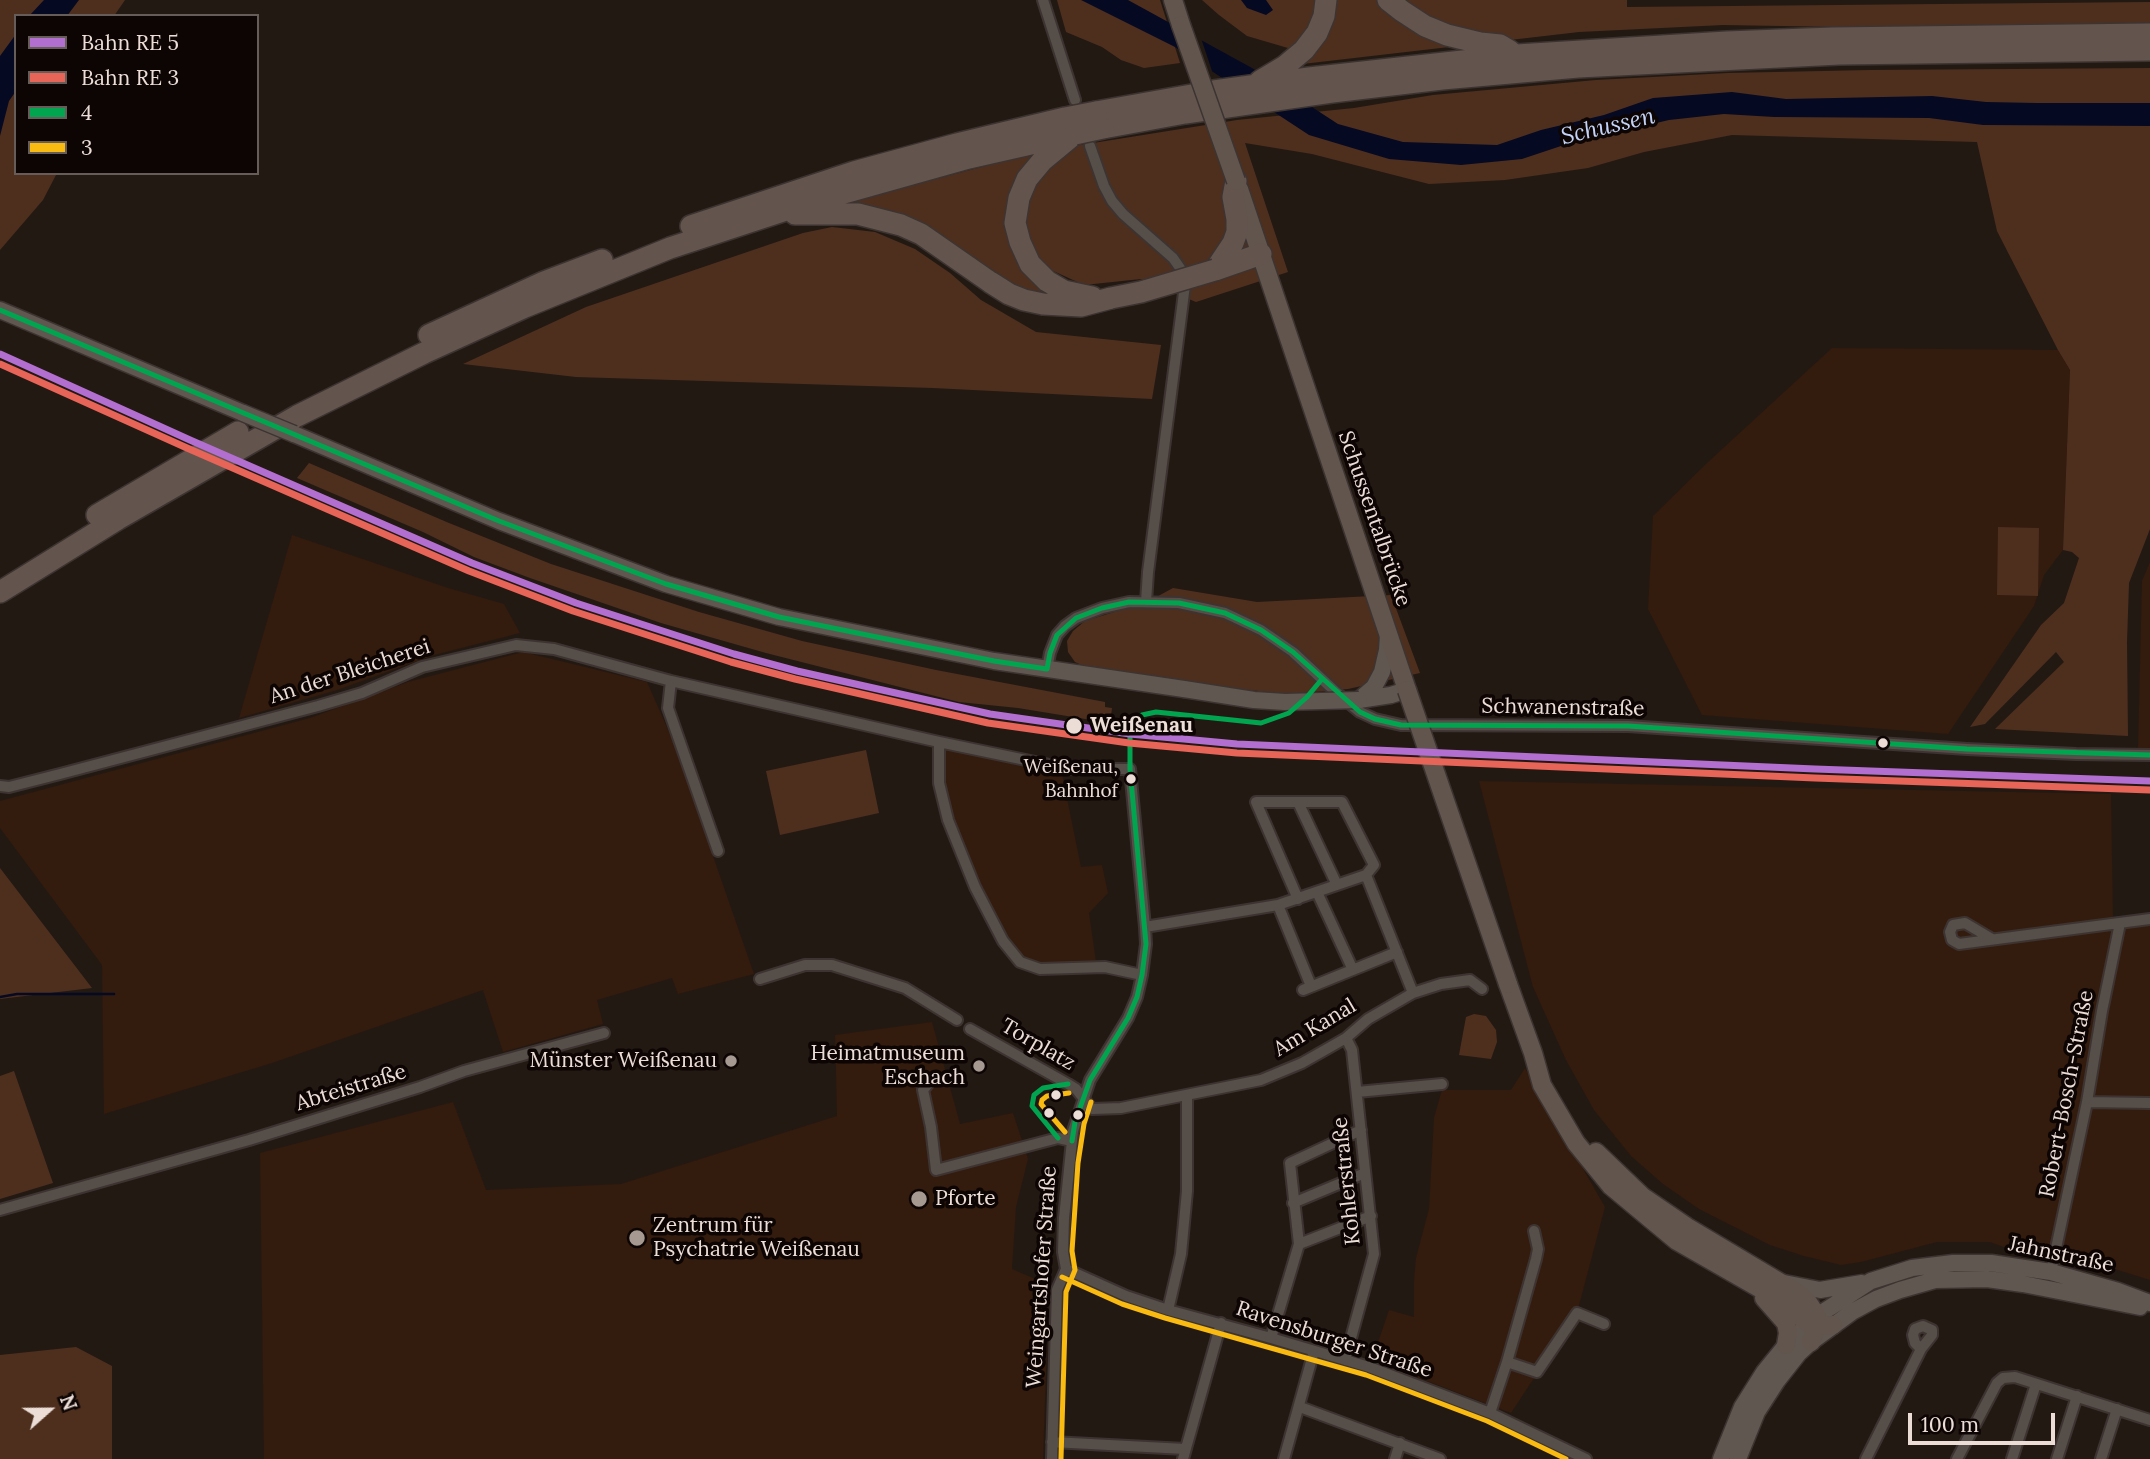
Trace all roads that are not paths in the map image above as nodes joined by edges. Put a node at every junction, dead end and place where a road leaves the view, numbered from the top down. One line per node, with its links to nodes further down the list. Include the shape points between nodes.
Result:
1 (1043, 0): 10 (street)
2 (1173, 0): 11 (main road, Schussentalbrücke, bridge)
3 (1326, 0): 8 (highway, via 1317,33 1304,50)
4 (1388, 0): 7 (highway, via 1436,30 1500,45)
5 (2150, 34): 7 (highway, via 1833,38)
6 (2150, 50): 9 (highway, via 1945,51 1653,62 1454,78)
7 (1517, 55): 8 (highway)
8 (1251, 86): 9 (highway)
9 (1099, 120): 10 (highway, bridge)
10 (1076, 124): 12 (highway, via 969,158); 15 (highway, via 1027,179 1015,223 1030,264 1047,281 1064,291); 19 (street, via 1112,201 1173,258 1185,285)
11 (1236, 181): 13 (main road, Schussentalbrücke); 14 (highway, via 1237,232)
12 (788, 205): 15 (highway, via 901,225 1009,294 1043,304 1081,306); 17 (highway, via 676,231 544,282 351,372 186,462); 18 (highway, via 525,307 412,358 244,445)
13 (1261, 254): 14 (highway); 20 (main road, Schussentalbrücke)
14 (1215, 270): 15 (highway, bridge)
15 (1111, 298)
16 (0, 310): 21 (street, bridge, via 499,521 666,584 779,617)
17 (0, 575)
18 (0, 592)
19 (1146, 601): 21 (street, Schwanenstraße, via 1102,608 1076,618 1057,635); 26 (street, Schwanenstraße, via 1195,606 1237,618 1283,645 1360,712 1401,725 1628,726 1967,749)
20 (1388, 632): 23 (main road, Schussentalbrücke); 24 (street, via 1382,672)
21 (1047, 669): 24 (street, bridge, via 1254,700)
22 (671, 681): 25 (street, An der Bleicherei); 28 (street, An der Bleicherei, via 554,649 516,645 422,667 318,706); 30 (street, via 668,708)
23 (1407, 690): 24 (street); 50 (main road, Schussentalbrücke, bridge)
24 (1359, 700)
25 (939, 742): 27 (street, An der Bleicherei, via 1069,769); 42 (street, via 939,783 948,820 989,916 1020,962 1040,969 1105,967)
26 (2150, 755)
27 (1130, 769): 38 (street, Weingartshofer Straße)
28 (0, 786)
29 (1298, 802): 31 (street, via 1342,802 1374,865); 32 (street); 34 (street, via 1256,802)
30 (718, 851)
31 (1366, 875): 32 (street); 40 (street)
32 (1337, 885): 33 (street)
33 (1317, 892): 34 (street); 41 (street)
34 (1298, 899): 35 (street)
35 (1278, 905): 38 (street); 41 (street, via 1307,988)
36 (2150, 919): 37 (street)
37 (2120, 923): 39 (street); 56 (street, Robert-Bosch-Straße)
38 (1145, 927): 42 (street, Weingartshofer Straße)
39 (1992, 939)
40 (1397, 951): 41 (street); 45 (street)
41 (1353, 970)
42 (1142, 975): 55 (street, Weingartshofer Straße, via 1128,1018)
43 (760, 979): 46 (street, via 805,965 832,965 905,988)
44 (1482, 989): 45 (street, Am Kanal, via 1470,980)
45 (1413, 993): 49 (street, Am Kanal, via 1368,1019)
46 (957, 1020)
47 (970, 1029): 55 (street, Torplatz, via 1068,1084)
48 (604, 1033): 62 (street, Abteistraße)
49 (1346, 1038): 53 (street, Kohlerstraße); 54 (street, Am Kanal, via 1261,1080)
50 (1534, 1056): 69 (main road, via 1580,1132 1620,1177 1687,1227); 70 (main road, via 1542,1085 1564,1124 1611,1186 1677,1241)
51 (928, 1084): 59 (street, Weingartshofer Straße, via 923,1090 936,1170 1058,1138)
52 (1442, 1084): 53 (street)
53 (1357, 1092): 58 (street, Kohlerstraße)
54 (1187, 1096): 55 (street, Am Kanal, via 1092,1109); 74 (street, via 1187,1191 1181,1254)
55 (1083, 1098): 59 (street, Weingartshofer Straße)
56 (2087, 1102): 57 (street); 67 (street, Robert-Bosch-Straße)
57 (2150, 1103)
58 (1361, 1130): 60 (street, Kohlerstraße); 61 (street, via 1290,1163)
59 (1072, 1141): 66 (street, Weingartshofer Straße, via 1064,1218)
60 (1365, 1173): 61 (street); 63 (street, Kohlerstraße)
61 (1293, 1203): 65 (street)
62 (0, 1210)
63 (1371, 1216): 65 (street); 82 (street, Kohlerstraße, via 1374,1254)
64 (1534, 1231): 83 (street, via 1536,1259)
65 (1299, 1244): 78 (street)
66 (1066, 1269): 74 (street, Ravensburger Straße); 90 (street, Weingartshofer Straße, via 1057,1290)
67 (2051, 1272): 68 (street, Jahnstraße, via 1953,1263 1912,1268); 71 (street); 72 (street, Jahnstraße)
68 (1871, 1281): 69 (street, via 1820,1290); 77 (street, Jahnstraße)
69 (1784, 1283): 77 (main road, via 1808,1302)
70 (1755, 1287): 77 (main road); 79 (main road, via 1786,1323)
71 (2048, 1289): 73 (street, Jahnstraße); 77 (street, Jahnstraße, via 1987,1279 1935,1280 1876,1299)
72 (2150, 1303)
73 (2150, 1309)
74 (1168, 1310): 75 (street, Ravensburger Straße)
75 (1221, 1324): 78 (street, Ravensburger Straße); 92 (street)
76 (1604, 1324): 83 (street, via 1577,1313 1537,1371)
77 (1817, 1326): 79 (street, Jahnstraße); 99 (street, Jahnstraße, via 1757,1412)
78 (1271, 1338): 81 (street, Ravensburger Straße)
79 (1786, 1345): 98 (street, Jahnstraße, via 1742,1407)
80 (1921, 1349): 100 (street)
81 (1314, 1351): 82 (street, Ravensburger Straße); 86 (street)
82 (1345, 1360): 88 (street, Ravensburger Straße)
83 (1507, 1363): 88 (street)
84 (2036, 1384): 85 (street); 101 (street, via 2015,1377 1997,1383); 102 (street)
85 (2077, 1396): 87 (street); 103 (street)
86 (1300, 1407): 91 (street); 94 (street)
87 (2117, 1409): 89 (street); 104 (street)
88 (1490, 1413): 97 (street, Ravensburger Straße)
89 (2150, 1420)
90 (1052, 1442): 92 (street); 93 (street, Weingartshofer Straße)
91 (1400, 1443): 95 (street); 96 (street)
92 (1184, 1454)
93 (1052, 1459)
94 (1284, 1459)
95 (1395, 1459)
96 (1440, 1459)
97 (1586, 1459)
98 (1721, 1459)
99 (1738, 1459)
100 (1866, 1459)
101 (1957, 1459)
102 (2012, 1459)
103 (2057, 1459)
104 (2101, 1459)

